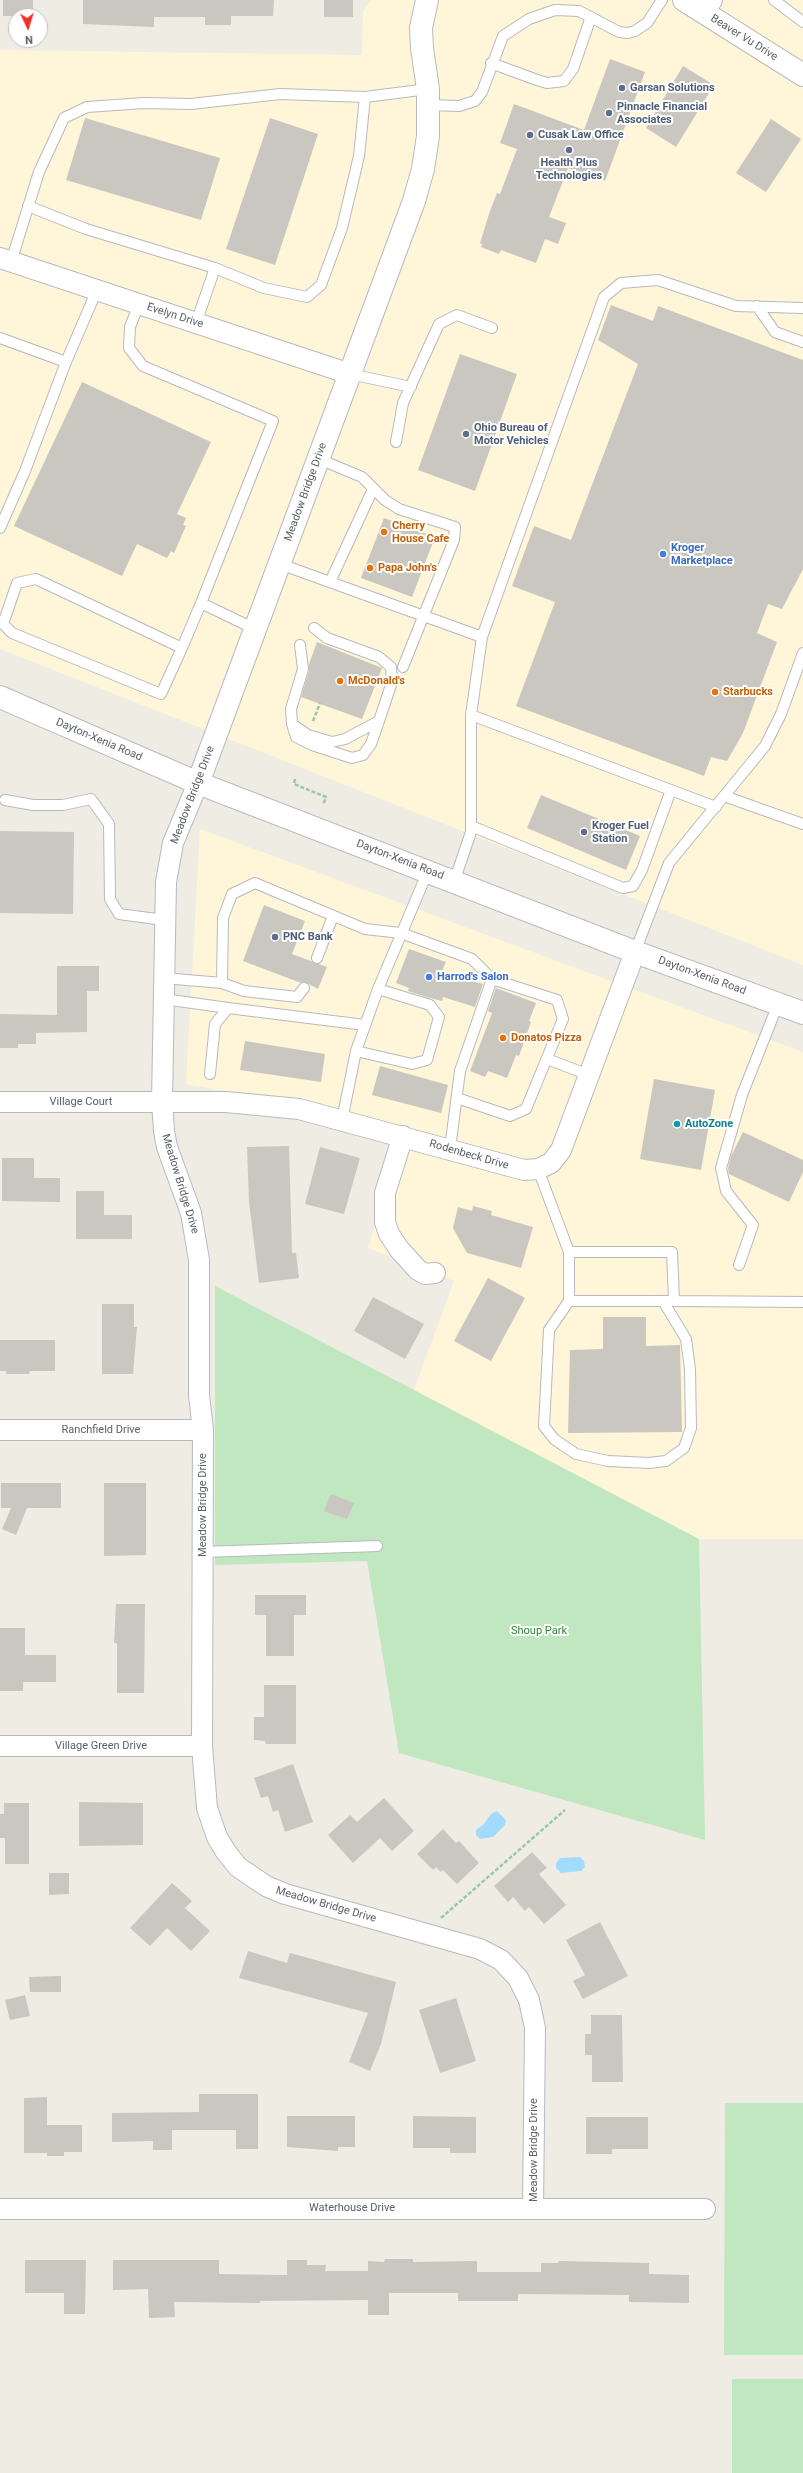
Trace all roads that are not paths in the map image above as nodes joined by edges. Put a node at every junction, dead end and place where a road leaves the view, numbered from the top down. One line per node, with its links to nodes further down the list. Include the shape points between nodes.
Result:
1 (426, 0): 11 (street, Meadow Bridge Drive, via 421,35)
2 (662, 0): 6 (lane, via 648,23 635,31 619,32)
3 (684, 0): 5 (street, Beaver Vu Drive)
4 (774, 0): 7 (lane)
5 (708, 6): 9 (street, Beaver Vu Drive)
6 (591, 17): 8 (lane, via 567,9 555,10 529,19 503,36); 8 (lane, via 573,69 564,81 542,82)
7 (803, 22)
8 (492, 63): 11 (lane, via 482,92 475,101 459,106)
9 (803, 75)
10 (365, 97): 11 (lane); 12 (lane, via 280,94 191,104 144,103 87,107 64,118 39,172); 14 (lane, via 360,156 342,228 321,285 308,297 264,288)
11 (428, 97): 24 (street, Meadow Bridge Drive, via 428,136 423,169 414,201)
12 (28, 206): 13 (lane); 14 (lane, via 86,229)
13 (5, 260): 15 (street, Evelyn Drive)
14 (216, 268): 19 (lane)
15 (97, 290): 16 (street, Evelyn Drive); 23 (lane)
16 (139, 304): 19 (street, Evelyn Drive); 32 (lane, via 130,327 129,348 143,366 274,421)
17 (757, 306): 18 (lane); 22 (lane, via 775,332); 36 (lane, via 736,306 658,280 621,283 604,297)
18 (803, 308)
19 (196, 323): 24 (street, Evelyn Drive)
20 (492, 328): 25 (lane, via 457,315 439,324)
21 (0, 338): 23 (lane)
22 (803, 342)
23 (66, 362): 29 (lane)
24 (350, 374): 25 (lane); 27 (street, Meadow Bridge Drive)
25 (410, 387): 26 (lane, via 403,403)
26 (396, 442)
27 (318, 459): 28 (lane, via 362,477); 30 (street, Meadow Bridge Drive)
28 (373, 489): 31 (lane); 33 (lane, via 399,510 454,527 454,540)
29 (0, 528)
30 (280, 564): 31 (lane); 34 (street, Meadow Bridge Drive)
31 (330, 582): 33 (lane)
32 (201, 603): 34 (lane); 38 (lane)
33 (424, 616): 36 (lane); 40 (lane)
34 (256, 628): 45 (street, Meadow Bridge Drive)
35 (314, 628): 43 (lane, via 328,638 379,657 391,667 392,682)
36 (482, 637): 42 (lane)
37 (300, 645): 44 (lane, via 303,668 291,709)
38 (182, 648): 38 (lane, via 161,694 12,633 3,624 17,583 36,579)
39 (803, 654): 47 (lane, via 781,714 765,746)
40 (404, 667)
41 (0, 698): 45 (street, Dayton-Xenia Road)
42 (471, 715): 46 (lane); 51 (lane)
43 (379, 721): 44 (lane, via 345,739 332,742 308,735); 44 (lane, via 371,744 362,755 352,758 312,745 296,736)
44 (292, 724)
45 (198, 783): 52 (street, Dayton-Xenia Road); 55 (street, Meadow Bridge Drive, via 173,843 166,882)
46 (671, 790): 49 (lane); 51 (lane, via 642,870 633,886 623,888)
47 (724, 796): 49 (lane); 50 (lane)
48 (5, 800): 55 (lane, via 33,805 63,805 91,799 109,824 110,899 119,914)
49 (716, 807): 57 (lane, via 669,863)
50 (803, 824)
51 (471, 826): 53 (lane)
52 (428, 872): 53 (street, Dayton-Xenia Road); 56 (lane)
53 (454, 882): 57 (street, Dayton-Xenia Road)
54 (333, 916): 56 (lane, via 365,929); 58 (lane); 61 (lane, via 255,883 232,894 223,918)
55 (164, 920): 59 (street, Meadow Bridge Drive)
56 (401, 933): 60 (lane, via 472,960); 63 (lane)
57 (635, 952): 65 (street, Dayton-Xenia Road); 72 (street)
58 (317, 958)
59 (164, 978): 61 (lane); 64 (street, Meadow Bridge Drive)
60 (492, 979): 70 (lane, via 557,1000 563,1019); 73 (lane, via 460,1072)
61 (222, 983): 62 (lane, via 244,991 297,996)
62 (304, 988)
63 (378, 989): 68 (lane); 69 (lane, via 430,1004 439,1017 427,1060 412,1064)
64 (164, 999): 66 (lane); 75 (street, Meadow Bridge Drive)
65 (778, 1004): 67 (street, Dayton-Xenia Road); 81 (lane, via 742,1095 720,1168 726,1191 753,1225)
66 (228, 1008): 68 (lane); 71 (lane, via 216,1024)
67 (803, 1013)
68 (365, 1025): 69 (lane)
69 (356, 1051): 76 (lane)
70 (546, 1059): 72 (lane); 73 (lane, via 526,1109 510,1116)
71 (210, 1074)
72 (589, 1075): 79 (street, via 561,1150 551,1163)
73 (457, 1098): 78 (lane)
74 (0, 1102): 75 (street, Village Court)
75 (162, 1102): 76 (street, Rodenbeck Drive, via 254,1104 299,1109); 87 (street, Meadow Bridge Drive, via 167,1147 191,1213 199,1256 199,1395)
76 (342, 1120): 77 (street, Rodenbeck Drive)
77 (403, 1136): 78 (street, Rodenbeck Drive); 82 (street, via 385,1193 385,1222 399,1250 418,1270 425,1274)
78 (450, 1149): 79 (street, Rodenbeck Drive, via 524,1170)
79 (538, 1169): 80 (lane)
80 (570, 1252): 83 (lane); 84 (lane, via 672,1252)
81 (739, 1265)
82 (435, 1273)
83 (569, 1301): 84 (lane); 84 (lane, via 549,1330 544,1426 554,1439 576,1454 608,1461 649,1464 666,1461 684,1448 691,1428 690,1369 686,1339)
84 (669, 1301): 85 (lane)
85 (803, 1302)
86 (0, 1430): 87 (street, Ranchfield Drive)
87 (203, 1430): 89 (street, Meadow Bridge Drive)
88 (377, 1546): 89 (lane)
89 (203, 1552): 91 (street, Meadow Bridge Drive)
90 (0, 1746): 91 (street, Village Green Drive)
91 (202, 1746): 93 (street, Meadow Bridge Drive, via 205,1795 211,1823 226,1852 238,1867 261,1884 285,1894 480,1949 501,1960 518,1978 529,2000 535,2028)
92 (0, 2209): 93 (street, Waterhouse Drive)
93 (533, 2209): 94 (street, Waterhouse Drive)
94 (705, 2209)

